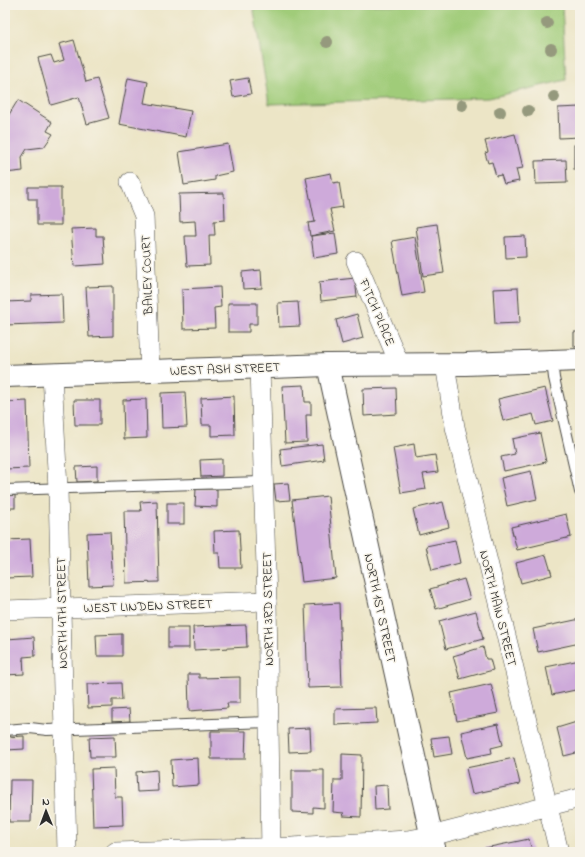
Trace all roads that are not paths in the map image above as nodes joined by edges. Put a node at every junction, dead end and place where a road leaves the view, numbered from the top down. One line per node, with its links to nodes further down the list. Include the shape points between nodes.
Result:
1 (130, 182): 9 (street, BAILEY COURT, via 144,216)
2 (356, 261): 5 (street, FITCH PLACE)
3 (580, 360): 4 (street, WEST ASH STREET)
4 (552, 361): 6 (street, WEST ASH STREET); 15 (lane)
5 (399, 363): 6 (street, WEST ASH STREET); 7 (street, WEST ASH STREET)
6 (445, 364): 23 (street, NORTH MAIN STREET, via 456,427)
7 (328, 365): 8 (street, WEST ASH STREET); 24 (street, NORTH 1ST STREET)
8 (260, 367): 9 (street, WEST ASH STREET); 12 (street, NORTH 3RD STREET)
9 (150, 371): 10 (street, WEST ASH STREET)
10 (52, 374): 11 (street, WEST ASH STREET); 13 (street, NORTH 4TH STREET)
11 (5, 376)
12 (263, 482): 13 (lane); 16 (street, NORTH 3RD STREET)
13 (58, 489): 14 (lane); 17 (street, NORTH 4TH STREET)
14 (5, 490)
15 (580, 492)
16 (267, 601): 17 (street, WEST LINDEN STREET); 19 (street, NORTH 3RD STREET)
17 (61, 608): 18 (street, WEST LINDEN STREET); 20 (street, NORTH 4TH STREET)
18 (5, 610)
19 (269, 722): 20 (lane); 25 (street, NORTH 3RD STREET)
20 (62, 729): 21 (lane); 26 (street, NORTH 4TH STREET)
21 (5, 730)
22 (580, 798): 23 (street)
23 (548, 806): 24 (street); 28 (street, NORTH MAIN STREET)
24 (433, 844): 25 (street, via 407,840)
25 (271, 850): 27 (street)
26 (67, 852)
27 (115, 852)
28 (559, 852)

